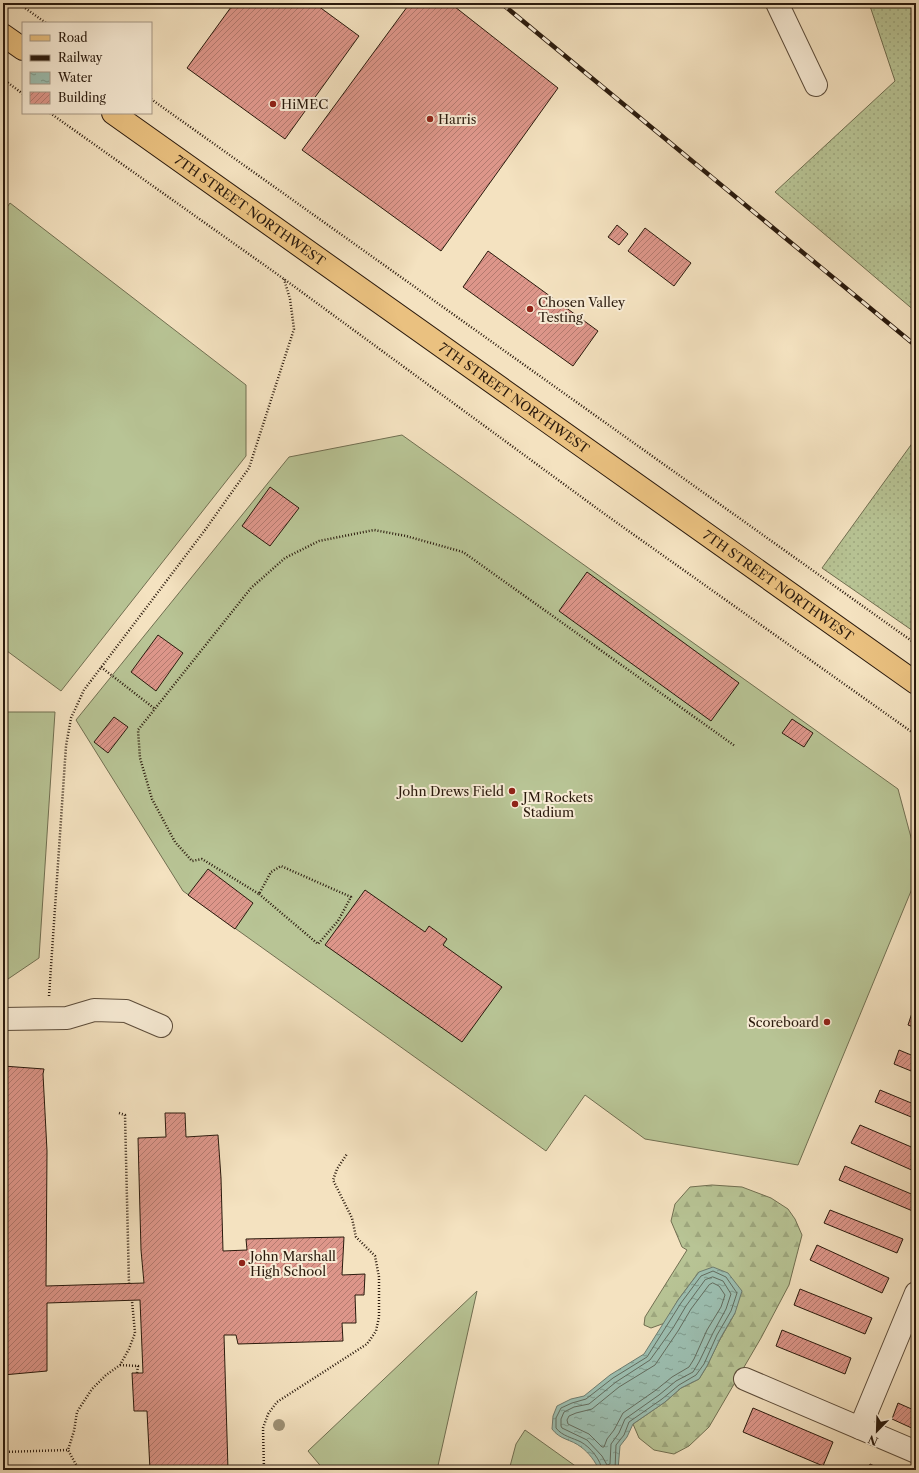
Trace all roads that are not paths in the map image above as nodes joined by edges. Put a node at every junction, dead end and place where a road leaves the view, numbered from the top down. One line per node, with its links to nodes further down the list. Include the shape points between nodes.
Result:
1 (777, 3): 4 (lane)
2 (3, 35): 3 (main road)
3 (22, 48)
4 (816, 85)
5 (114, 114): 6 (main road, 7TH STREET NORTHWEST)
6 (916, 683)
7 (3, 1019): 8 (lane, via 67,1018 94,1010 126,1011)
8 (161, 1026)
9 (916, 1293): 11 (lane)
10 (745, 1379): 11 (lane)
11 (860, 1428): 12 (lane)
12 (916, 1452)

